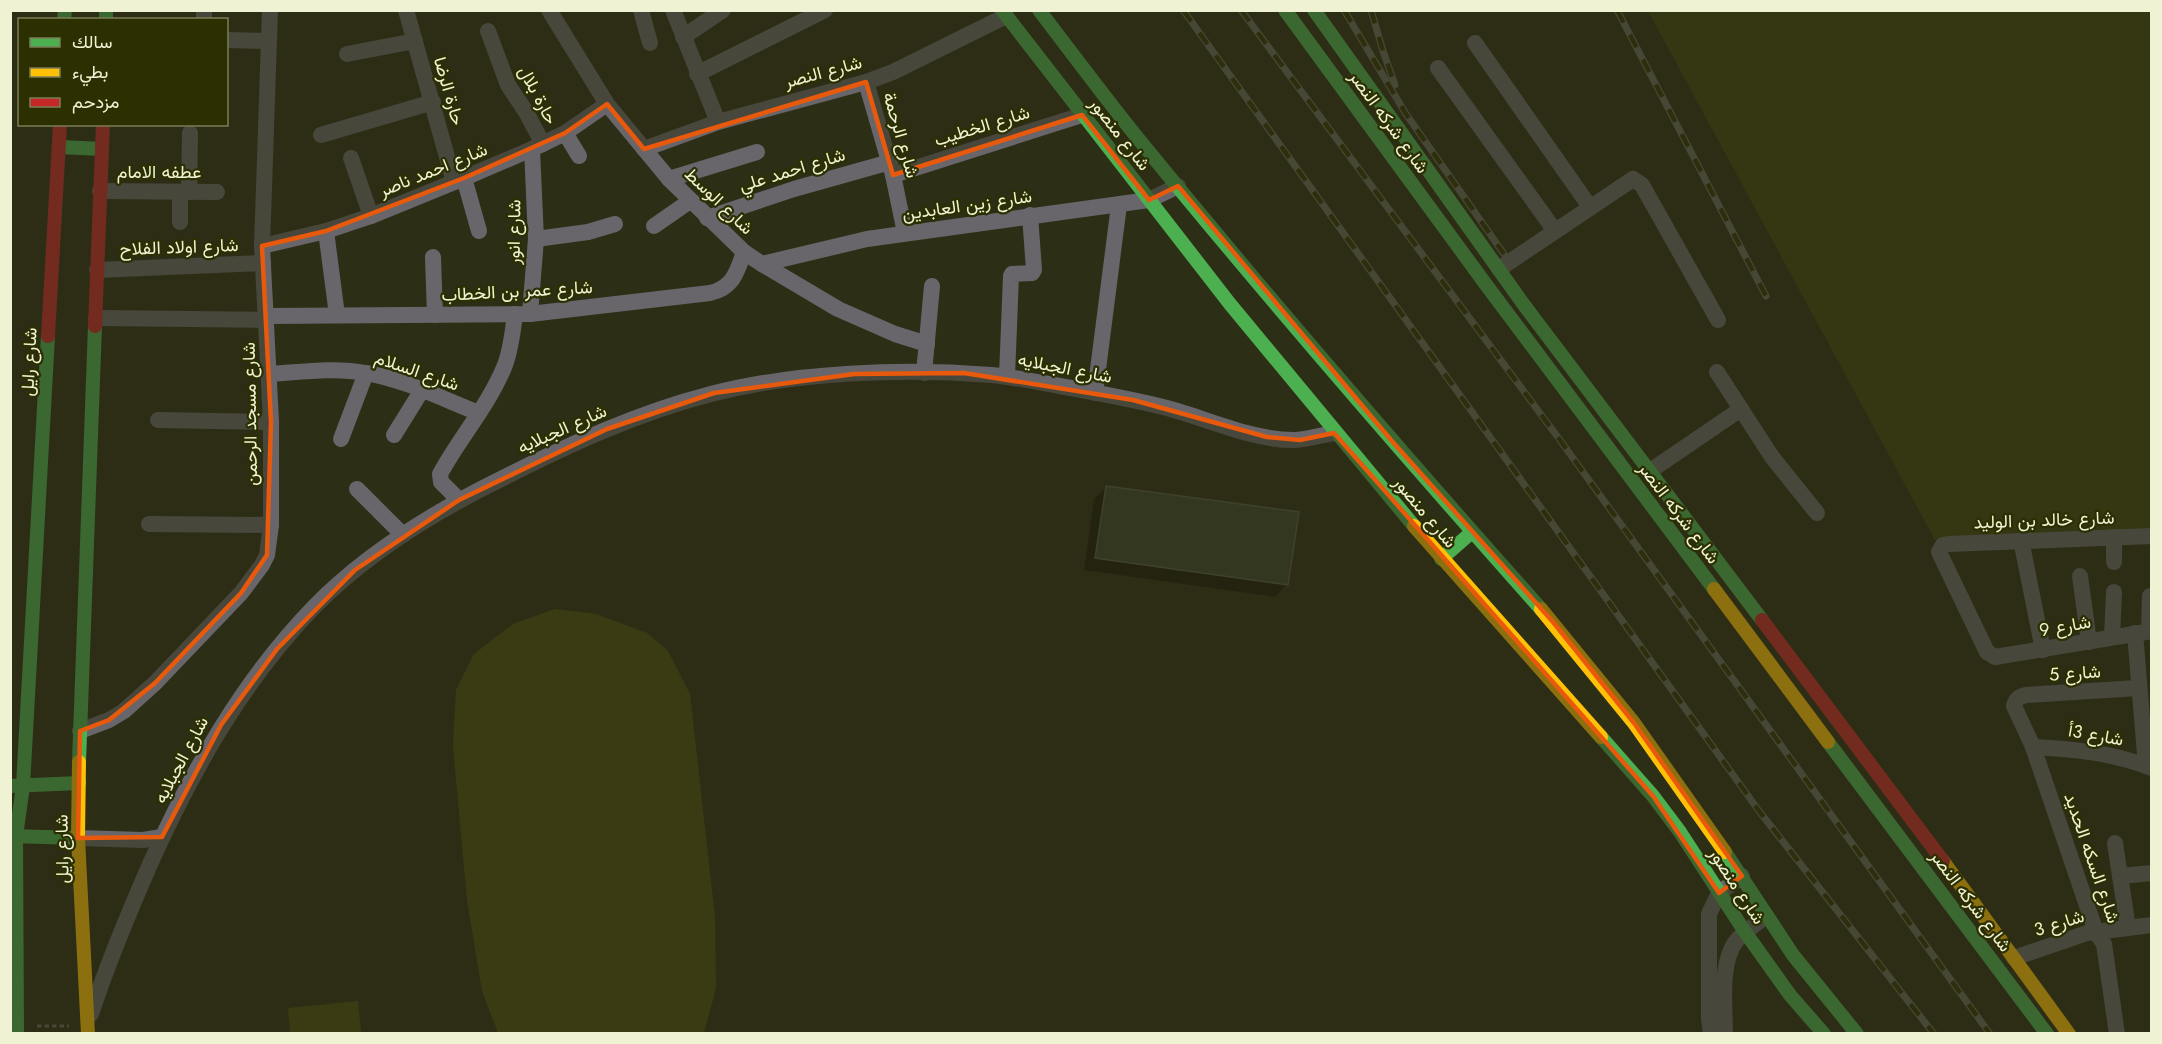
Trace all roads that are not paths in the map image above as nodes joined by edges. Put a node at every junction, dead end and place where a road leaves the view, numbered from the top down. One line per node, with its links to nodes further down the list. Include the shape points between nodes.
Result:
1 (270, 10): 15 (street, شارع مسجد الرحمن)
2 (406, 10): 16 (street, حارة الرضا)
3 (549, 10): 24 (street, شارع الوسط)
4 (641, 10): 17 (street)
5 (673, 10): 13 (street)
6 (723, 10): 13 (street)
7 (825, 10): 21 (street)
8 (1039, 10): 42 (street, شارع منصور)
9 (1286, 10): 139 (street, شارع شركه النصر)
10 (1314, 10): 66 (street, شارع شركه النصر)
11 (1004, 13): 22 (street, شارع النصر, via 916,62); 25 (street, شارع منصور)
12 (488, 31): 33 (street, حارة بلال, via 508,85 526,112)
13 (683, 37): 21 (street)
14 (228, 40): 15 (street)
15 (268, 41): 61 (street, شارع مسجد الرحمن)
16 (414, 41): 19 (street); 23 (street, حارة الرضا)
17 (651, 43)
18 (1475, 43): 49 (street)
19 (347, 54)
20 (1438, 68): 58 (street)
21 (697, 74): 26 (street)
22 (866, 82): 26 (street, شارع النصر); 39 (street, شارع الرحمة)
23 (433, 102): 31 (street); 41 (street, حارة الرضا)
24 (608, 104): 30 (street, شارع احمد ناصر); 35 (street, شارع الوسط)
25 (1082, 116): 39 (street, شارع الخطيب); 46 (street, شارع منصور)
26 (718, 122): 35 (street, شارع النصر)
27 (60, 126): 32 (street, شارع رايل)
28 (103, 126): 34 (street, شارع رايل)
29 (190, 133): 44 (street)
30 (566, 133): 33 (street, شارع احمد ناصر); 37 (street)
31 (321, 135)
32 (59, 147): 34 (street); 118 (street, شارع رايل)
33 (537, 147): 41 (street, شارع احمد ناصر); 60 (street, شارع انور)
34 (102, 149): 43 (street, شارع رايل)
35 (644, 149): 40 (street, شارع الوسط)
36 (757, 152): 40 (street)
37 (579, 156)
38 (351, 158): 51 (street)
39 (891, 168): 52 (street, شارع احمد علي, via 794,189); 59 (street, شارع الرحمة)
40 (669, 179): 47 (street, شارع الوسط)
41 (459, 180): 51 (street, شارع احمد ناصر); 57 (street, حارة الرضا)
42 (1178, 186): 46 (street, شارع زين العابدين); 96 (street, شارع منصور)
43 (100, 191): 44 (street, عطفه الامام); 67 (street, شارع رايل)
44 (184, 192): 45 (street, عطفه الامام); 53 (street)
45 (217, 192)
46 (1149, 200): 48 (street, شارع زين العابدين); 87 (street, شارع منصور)
47 (690, 201): 52 (street, شارع الوسط); 55 (street)
48 (1119, 205): 50 (street, شارع زين العابدين); 82 (street)
49 (1590, 207): 58 (street); 74 (street, via 1630,180 1640,182)
50 (1030, 215): 59 (street, شارع زين العابدين); 80 (street, via 1034,270 1011,276)
51 (372, 216): 56 (street, شارع احمد ناصر)
52 (707, 218): 62 (street, شارع الوسط)
53 (180, 222)
54 (615, 224): 60 (street)
55 (654, 226)
56 (326, 231): 61 (street, شارع احمد ناصر); 70 (street)
57 (479, 231)
58 (1555, 231): 66 (street)
59 (905, 233): 65 (street, شارع زين العابدين)
60 (536, 239): 69 (street, شارع انور)
61 (262, 246): 64 (street, شارع مسجد الرحمن)
62 (744, 252): 65 (street, شارع الوسط); 69 (street, شارع عمر بن الخطاب, via 731,283 717,291)
63 (433, 257): 71 (street)
64 (263, 263): 67 (street, شارع اولاد الفلاح); 73 (street, شارع مسجد الرحمن)
65 (762, 264): 75 (street, شارع الوسط, via 838,309)
66 (1498, 269): 90 (street, شارع شركه النصر)
67 (97, 270): 72 (street, شارع رايل)
68 (932, 286): 75 (street)
69 (523, 314): 71 (street, شارع عمر بن الخطاب); 84 (street, شارع انور, via 505,365)
70 (338, 315): 71 (street, شارع عمر بن الخطاب); 73 (street, شارع عمر بن الخطاب)
71 (435, 315)
72 (96, 318): 73 (street, شارع عمر بن الخطاب); 114 (street, شارع رايل)
73 (267, 318): 79 (street, شارع مسجد الرحمن)
74 (1718, 320)
75 (927, 344): 78 (street)
76 (1717, 372): 83 (street)
77 (366, 373): 79 (street, شارع السلام); 81 (street, شارع السلام); 89 (street)
78 (924, 373): 80 (street, شارع الجبلايه); 92 (street, شارع الجبلايه, via 784,380 714,393 607,429)
79 (269, 374): 86 (street, شارع مسجد الرحمن)
80 (1006, 376): 82 (street, شارع الجبلايه)
81 (422, 390): 84 (street, شارع السلام); 88 (street)
82 (1095, 393): 87 (street, شارع الجبلايه, via 1170,409 1267,437 1300,440)
83 (1741, 410): 90 (street); 93 (street)
84 (479, 413): 92 (street, شارع انور, via 440,474 441,482)
85 (159, 420): 86 (street)
86 (271, 422): 95 (street, شارع مسجد الرحمن)
87 (1334, 433): 101 (street, شارع منصور)
88 (394, 435)
89 (341, 439)
90 (1650, 471): 132 (street, شارع شركه النصر)
91 (357, 489): 97 (street)
92 (459, 500): 97 (street, شارع الجبلايه)
93 (1817, 513)
94 (149, 524): 95 (street)
95 (271, 525): 114 (street, شارع مسجد الرحمن, via 267,555 241,593 124,711)
96 (1472, 532): 101 (street); 124 (street, شارع منصور, via 1553,622 1634,723)
97 (403, 535): 120 (street, شارع الجبلايه, via 316,605 277,649 221,725)
98 (2151, 536): 99 (street, شارع خالد بن الوليد)
99 (2114, 537): 100 (street, شارع خالد بن الوليد); 102 (street)
100 (2021, 540): 109 (street); 110 (street, شارع خالد بن الوليد, via 1948,544 1940,548 1940,558)
101 (1441, 559): 126 (street, شارع منصور, via 1653,796)
102 (2114, 562)
103 (2079, 576): 108 (street)
104 (2114, 592): 107 (street)
105 (2150, 596): 106 (street)
106 (2145, 632): 107 (street, شارع 9); 111 (street)
107 (2112, 637): 108 (street, شارع 9)
108 (2089, 642): 109 (street, شارع 9)
109 (2043, 650): 110 (street, شارع 9, via 2001,658)
110 (1987, 652)
111 (2144, 662): 112 (street)
112 (2143, 698): 113 (street, شارع 5, via 2026,695); 116 (street)
113 (2015, 700): 115 (street, شارع السكه الحديد, via 2015,712)
114 (80, 731): 117 (street, شارع رايل)
115 (2033, 747): 116 (street, شارع 3أ, via 2089,751); 131 (street, شارع السكه الحديد)
116 (2149, 767)
117 (79, 783): 118 (street); 121 (street, شارع رايل)
118 (17, 786): 119 (street, شارع رايل)
119 (13, 836): 121 (street); 134 (street, شارع رايل)
120 (162, 837): 121 (street); 133 (street, شارع الجبلايه, via 108,962)
121 (78, 838): 133 (street, شارع رايل)
122 (2115, 843): 125 (street)
123 (2151, 873): 125 (street)
124 (1742, 876): 126 (street); 127 (street, شارع منصور)
125 (2120, 876): 129 (street)
126 (1719, 893): 130 (street, شارع منصور); 135 (street, via 1708,926)
127 (1766, 916): 130 (street); 138 (street, شارع منصور)
128 (2151, 925): 129 (street, شارع 3)
129 (2128, 928): 131 (street, شارع 3)
130 (1745, 932): 136 (street, via 1728,957); 137 (street, شارع منصور)
131 (2096, 932): 132 (street, شارع 3); 141 (street, شارع السكه الحديد, via 2105,949)
132 (2014, 958): 140 (street, شارع شركه النصر)
133 (88, 1029)
134 (17, 1030)
135 (1711, 1034)
136 (1725, 1034)
137 (1824, 1034)
138 (1857, 1034)
139 (2047, 1034)
140 (2068, 1034)
141 (2117, 1034)

